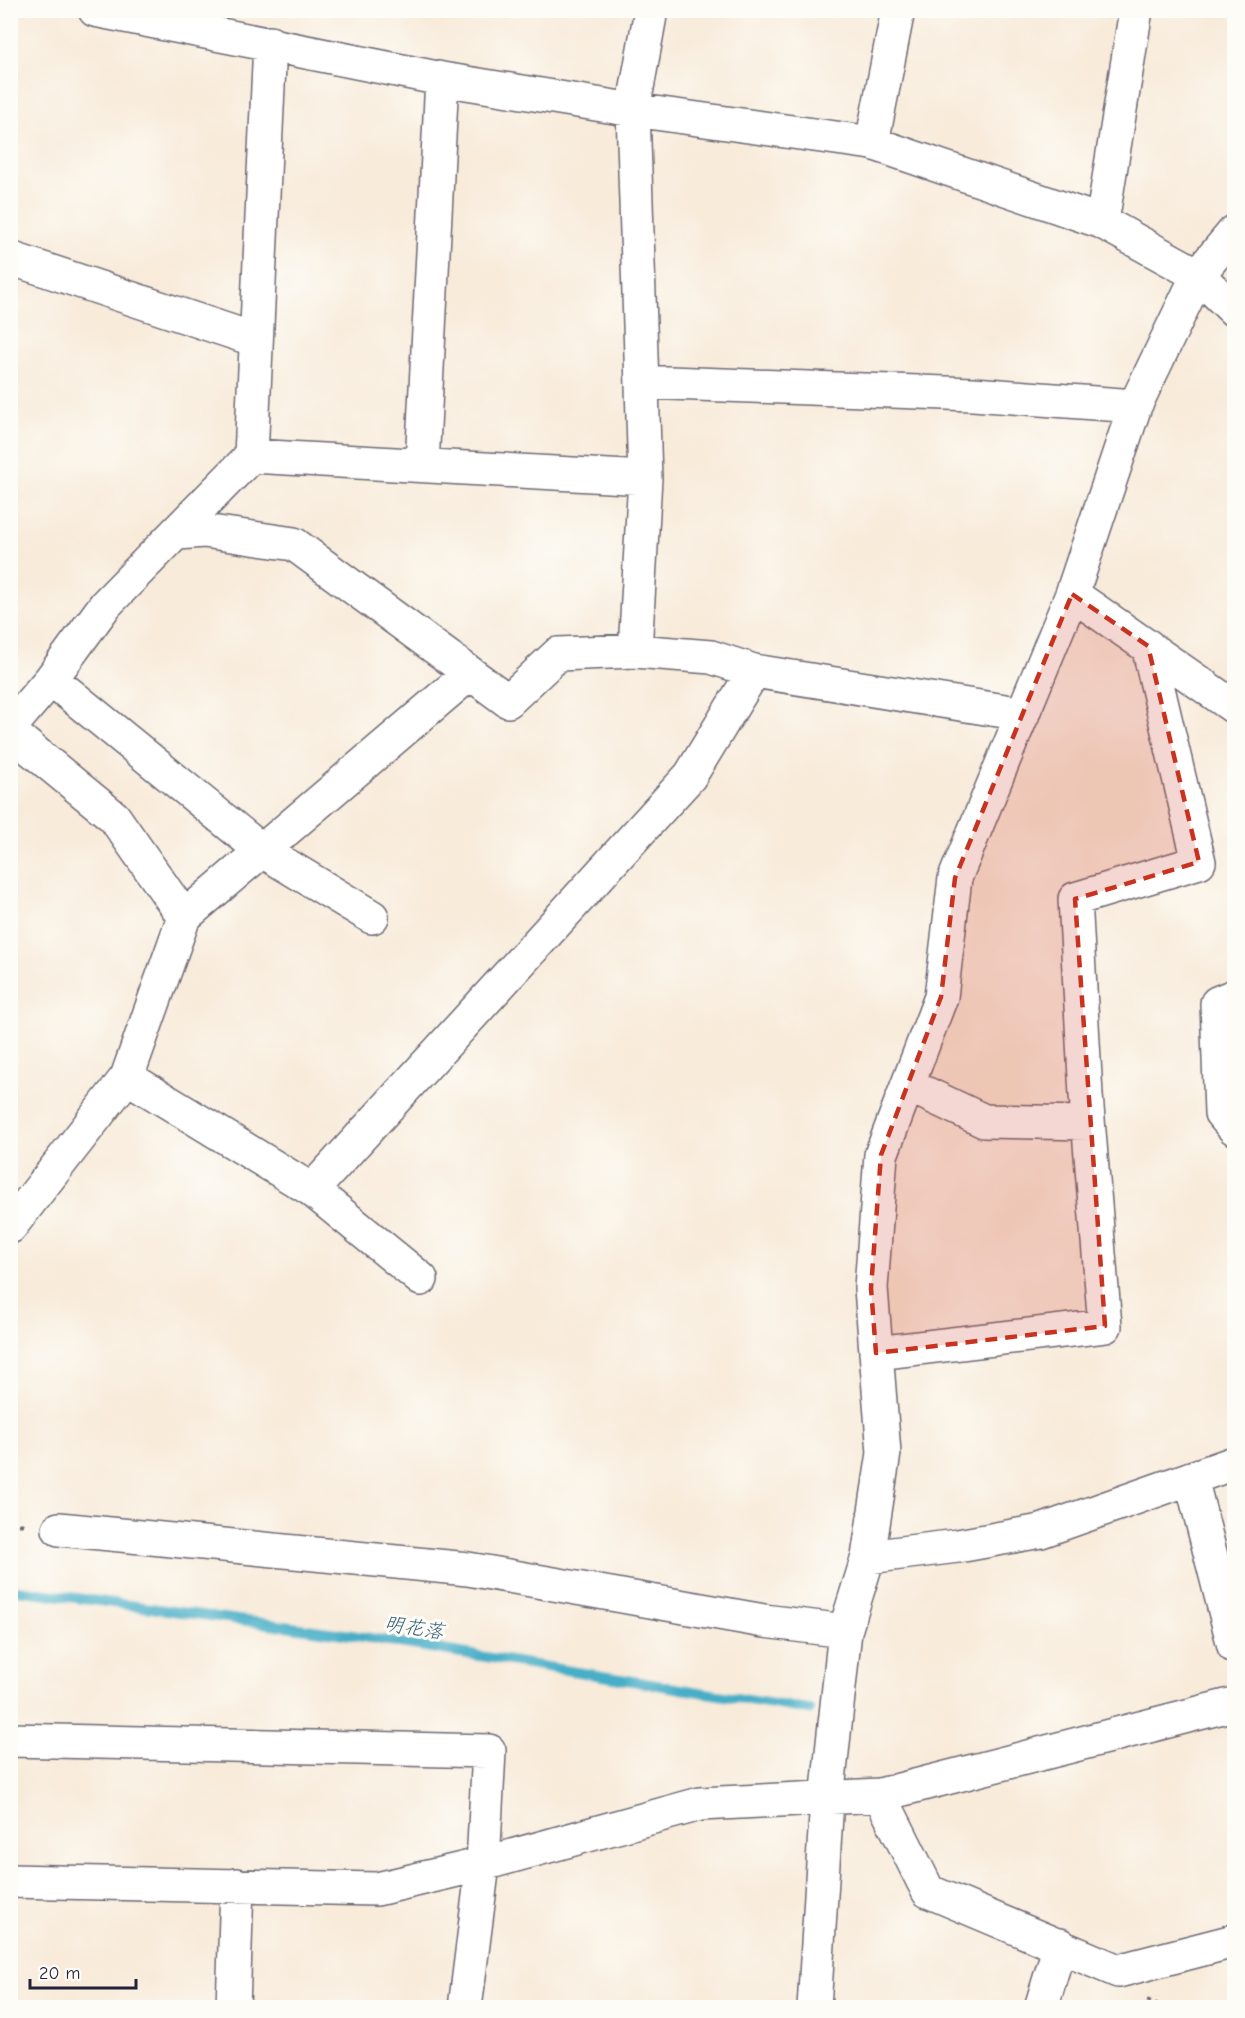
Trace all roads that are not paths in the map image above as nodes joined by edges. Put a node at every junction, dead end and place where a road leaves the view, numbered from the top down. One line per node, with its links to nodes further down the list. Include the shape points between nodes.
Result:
1 (95, 10): 5 (street)
2 (651, 10): 7 (street)
3 (898, 10): 8 (street)
4 (1136, 10): 9 (street)
5 (270, 43): 6 (street); 14 (street)
6 (442, 79): 7 (street); 18 (street)
7 (633, 110): 8 (street); 15 (street)
8 (872, 142): 9 (street)
9 (1102, 222): 12 (street)
10 (1234, 232): 12 (street)
11 (10, 258): 14 (street)
12 (1198, 275): 13 (street); 16 (street)
13 (1234, 310)
14 (256, 340): 17 (street)
15 (642, 382): 16 (street, via 973,394); 19 (street)
16 (1135, 406): 21 (street)
17 (250, 456): 18 (street); 20 (street)
18 (422, 465): 19 (street)
19 (645, 478): 23 (street)
20 (178, 533): 25 (street, via 204,531 294,544); 26 (street, via 106,604)
21 (1072, 594): 22 (street); 28 (street)
22 (1148, 646): 27 (street); 36 (street, via 1199,862 1075,899)
23 (634, 651): 24 (street, via 711,657); 25 (street, via 558,654 508,701)
24 (754, 671): 28 (street); 38 (street, via 690,776)
25 (468, 675): 30 (street)
26 (51, 679): 29 (street); 30 (street)
27 (1234, 707)
28 (1023, 714): 35 (street, via 956,878 941,997)
29 (10, 730): 31 (street, via 114,817)
30 (261, 850): 31 (street); 32 (street)
31 (184, 917): 34 (street)
32 (372, 917)
33 (1234, 996): 37 (street, via 1217,1003 1221,1113)
34 (127, 1077): 38 (street); 39 (street)
35 (908, 1085): 36 (street, via 984,1121); 41 (street, via 881,1155 871,1288)
36 (1088, 1123): 41 (street, via 1105,1326)
37 (1234, 1128)
38 (312, 1191): 40 (street)
39 (10, 1227)
40 (421, 1279)
41 (876, 1353): 45 (street, via 884,1453)
42 (1234, 1463): 43 (street)
43 (1191, 1478): 45 (street, via 1041,1530 958,1546); 47 (street)
44 (59, 1529): 46 (street, via 468,1569 764,1621)
45 (868, 1557): 46 (street)
46 (845, 1631): 51 (street)
47 (1234, 1646)
48 (1234, 1704): 50 (street)
49 (10, 1740): 52 (street, via 489,1751)
50 (880, 1795): 51 (street); 56 (street, via 928,1891)
51 (826, 1799): 52 (street, via 700,1804); 59 (street)
52 (483, 1864): 54 (street, via 377,1889); 58 (street)
53 (10, 1881): 54 (street)
54 (237, 1885): 57 (street)
55 (1234, 1941): 56 (street, via 1118,1971)
56 (1060, 1945): 60 (street)
57 (233, 2007)
58 (465, 2007)
59 (814, 2007)
60 (1041, 2007)

